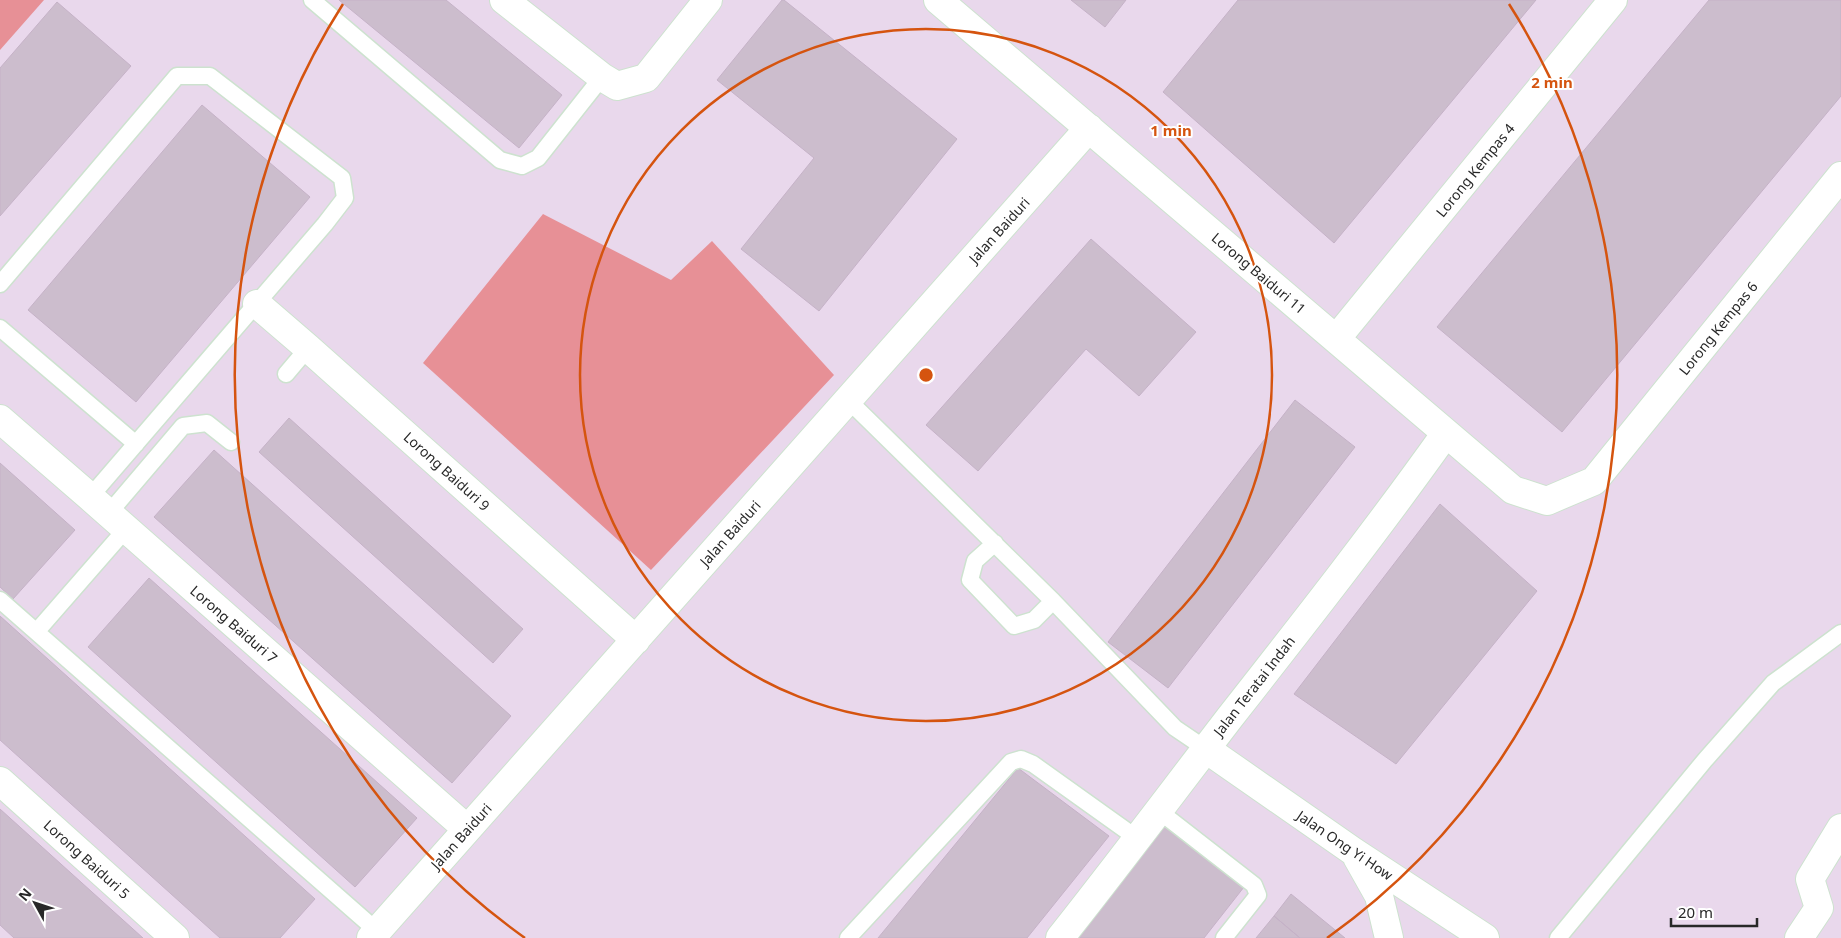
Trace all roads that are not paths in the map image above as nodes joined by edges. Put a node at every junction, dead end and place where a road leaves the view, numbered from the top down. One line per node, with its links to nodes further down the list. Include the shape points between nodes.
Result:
1 (312, 0): 6 (lane, via 500,160 522,166 538,158)
2 (504, 0): 6 (street)
3 (708, 0): 6 (street, via 646,78)
4 (938, 0): 7 (street, Lorong Baiduri 11)
5 (1613, 0): 12 (street, Lorong Kempas 4)
6 (610, 82)
7 (1089, 128): 12 (street, Lorong Baiduri 11); 15 (street, Jalan Baiduri)
8 (1841, 176): 20 (street, Lorong Kempas 6)
9 (0, 284): 10 (lane, via 177,76 210,76 342,178 345,198)
10 (257, 304): 13 (street, Lorong Baiduri 9); 19 (lane)
11 (0, 328): 19 (lane)
12 (1336, 339): 17 (street, Lorong Baiduri 11)
13 (308, 348): 14 (lane); 27 (street, Lorong Baiduri 9)
14 (286, 374)
15 (848, 400): 22 (lane); 27 (street, Jalan Baiduri)
16 (0, 419): 21 (street, Lorong Baiduri 7)
17 (1446, 433): 20 (street, Lorong Baiduri 11, via 1513,490 1547,501); 28 (street, Jalan Teratai Indah, via 1390,511)
18 (231, 442): 21 (lane, via 207,423 183,426)
19 (136, 444): 21 (lane)
20 (1594, 481)
21 (109, 513): 25 (lane); 32 (street, Lorong Baiduri 7)
22 (995, 543): 24 (lane); 24 (lane, via 975,561 970,580 1014,626 1034,620)
23 (0, 600): 25 (lane)
24 (1053, 600): 28 (lane, via 1175,728)
25 (37, 631): 35 (lane)
26 (1841, 633): 42 (lane, via 1773,683)
27 (636, 640): 32 (street, Jalan Baiduri)
28 (1206, 749): 30 (street, Jalan Teratai Indah); 34 (street, Jalan Ong Yi How)
29 (0, 781): 36 (street, Lorong Baiduri 5)
30 (1159, 811): 33 (street, Jalan Teratai Indah); 39 (lane, via 1254,885 1258,895)
31 (1841, 828): 43 (street, via 1810,879 1819,908)
32 (467, 829): 35 (street, Jalan Baiduri)
33 (1138, 839): 37 (lane, via 1033,764 1021,759 1011,762); 38 (street, Jalan Teratai Indah)
34 (1354, 852): 40 (street, via 1379,896); 41 (street, Jalan Ong Yi How)
35 (374, 935)
36 (175, 938)
37 (848, 938)
38 (1060, 938)
39 (1224, 938)
40 (1389, 938)
41 (1485, 938)
42 (1558, 938)
43 (1800, 938)

